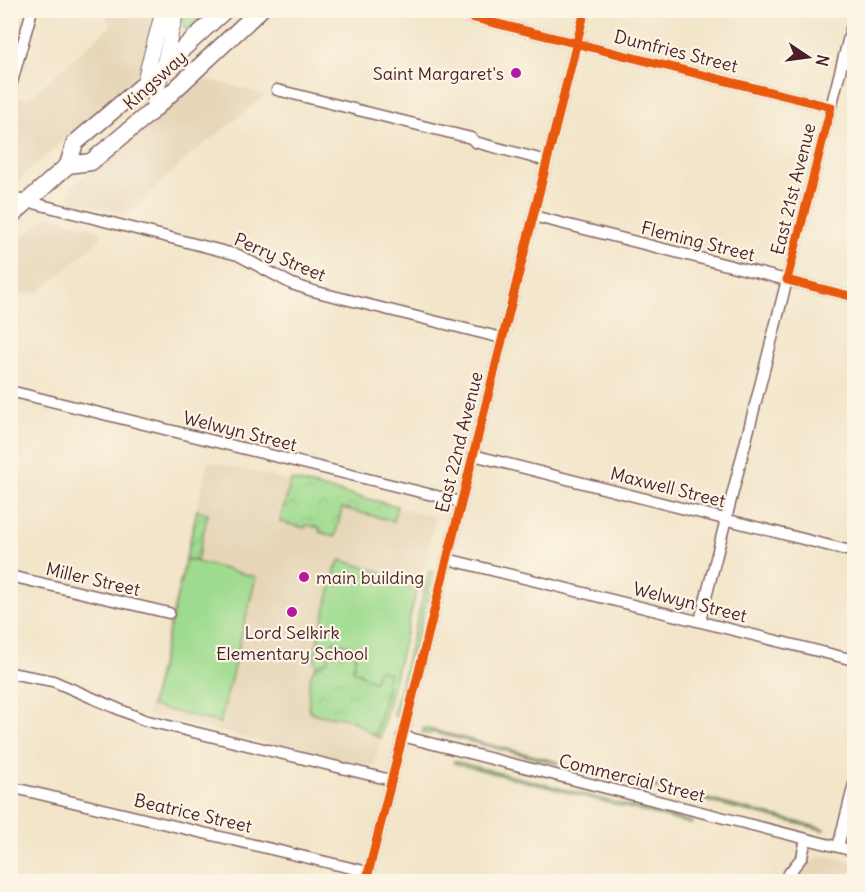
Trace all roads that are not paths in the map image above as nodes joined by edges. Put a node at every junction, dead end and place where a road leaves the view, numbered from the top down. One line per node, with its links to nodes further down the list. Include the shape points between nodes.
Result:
1 (32, 10): 12 (street)
2 (163, 10): 11 (main road)
3 (177, 10): 10 (main road)
4 (225, 10): 10 (main road, Kingsway)
5 (260, 10): 15 (main road, Kingsway)
6 (442, 10): 9 (street, Dumfries Street)
7 (585, 10): 9 (street, East 22nd Avenue)
8 (855, 17): 14 (street, East 21st Avenue)
9 (576, 44): 14 (street, Dumfries Street); 16 (street, East 22nd Avenue)
10 (164, 64): 11 (main road, Kingsway); 15 (main road)
11 (143, 86): 17 (main road, Kingsway, via 75,143)
12 (10, 89)
13 (277, 90): 16 (street)
14 (831, 107): 22 (street, East 21st Avenue)
15 (152, 111): 17 (main road, Kingsway, via 91,162)
16 (547, 161): 20 (street, East 22nd Avenue)
17 (68, 165): 19 (main road, Kingsway)
18 (10, 197): 19 (street, Perry Street)
19 (29, 201): 21 (main road, Kingsway); 24 (street, Perry Street, via 238,255 313,291)
20 (533, 216): 22 (street, Fleming Street); 24 (street, East 22nd Avenue)
21 (10, 218)
22 (787, 280): 23 (street, Fleming Street); 28 (street, East 21st Avenue)
23 (855, 297)
24 (502, 338): 26 (street, East 22nd Avenue)
25 (10, 391): 27 (street, Welwyn Street)
26 (473, 455): 27 (street, East 22nd Avenue); 28 (street, Maxwell Street)
27 (461, 502): 30 (street, East 22nd Avenue)
28 (727, 519): 29 (street, Maxwell Street); 33 (street, East 21st Avenue)
29 (855, 552)
30 (447, 559): 33 (street, Welwyn Street); 36 (street, East 22nd Avenue)
31 (10, 576): 32 (street, Miller Street)
32 (169, 613)
33 (700, 621): 34 (street, Welwyn Street)
34 (855, 660)
35 (10, 673): 37 (street, via 53,681 144,720)
36 (402, 736): 37 (street, East 22nd Avenue); 40 (street, Commercial Street)
37 (391, 780): 43 (street, East 22nd Avenue)
38 (855, 784): 41 (street)
39 (10, 787): 43 (street, Beatrice Street)
40 (806, 839): 41 (street, Commercial Street); 44 (street, via 802,857)
41 (838, 847): 42 (street, Commercial Street)
42 (855, 851)
43 (367, 877)
44 (782, 882)

